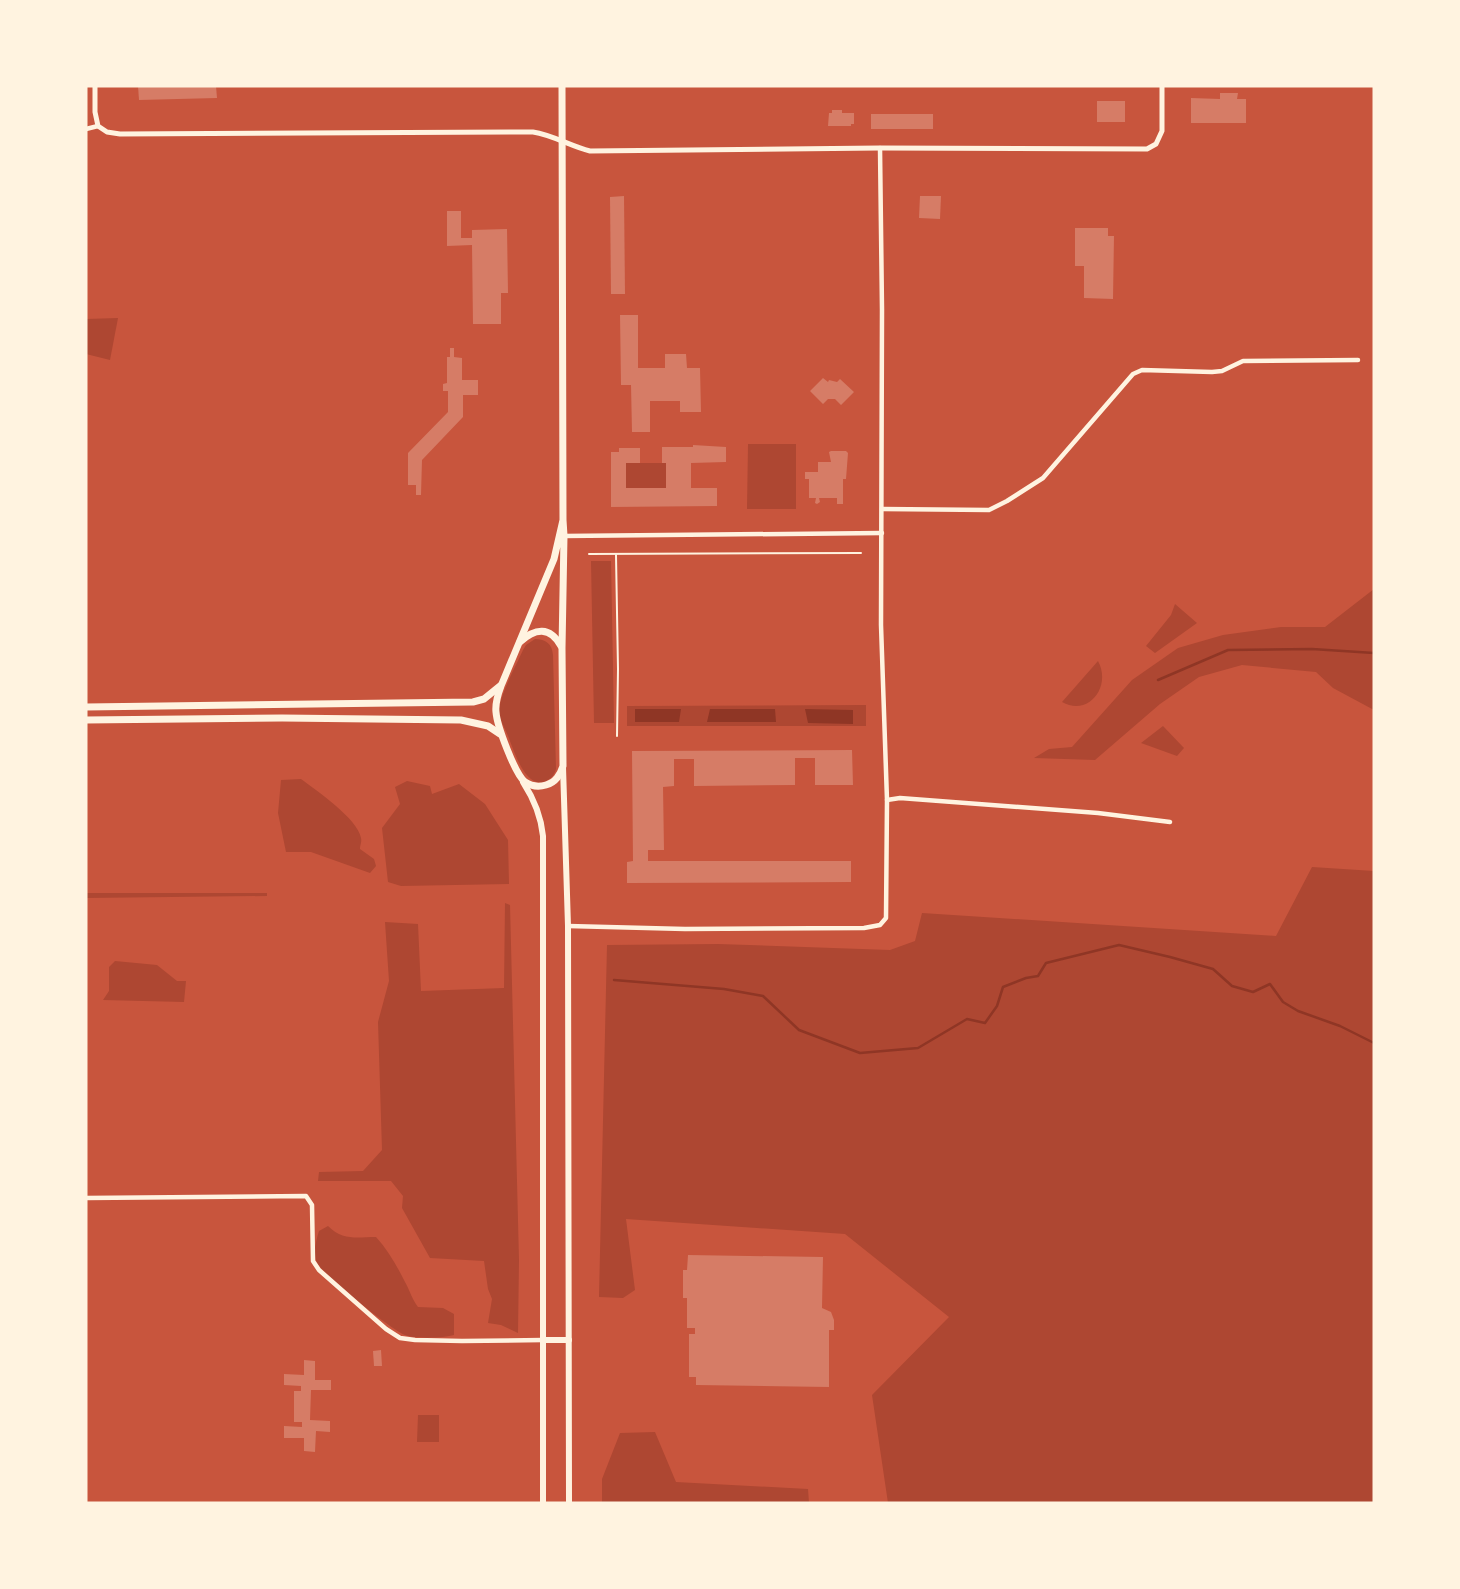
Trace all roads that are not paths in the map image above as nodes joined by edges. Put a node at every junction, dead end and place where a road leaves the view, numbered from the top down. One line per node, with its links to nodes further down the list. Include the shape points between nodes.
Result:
1 (95, 86): 4 (street)
2 (562, 86): 6 (main road)
3 (1162, 86): 7 (street, via 1162,131 1156,144 1146,149)
4 (98, 125): 5 (street); 6 (street, via 120,134 533,132)
5 (86, 129)
6 (562, 141): 7 (street, via 590,151); 10 (main road)
7 (880, 148): 9 (street)
8 (1358, 360): 9 (street, via 1243,361 1212,372 1142,370 1133,374 1043,478 1007,501 989,510)
9 (882, 509): 11 (street)
10 (563, 520): 12 (main road); 13 (main road, via 554,559)
11 (881, 533): 12 (street); 23 (street)
12 (564, 536): 14 (main road)
13 (517, 645): 14 (main road, via 539,631 551,634); 15 (main road)
14 (562, 648): 21 (main road)
15 (501, 685): 16 (main road, via 484,699); 20 (main road, via 496,714)
16 (462, 702): 17 (main road); 19 (main road)
17 (86, 707)
18 (86, 720): 19 (main road)
19 (461, 720): 20 (main road, via 488,726)
20 (503, 737): 22 (main road)
21 (563, 765): 22 (main road, via 558,777 543,786 531,785); 25 (main road)
22 (518, 774): 27 (main road, via 539,814 543,836)
23 (887, 800): 24 (street); 25 (street, via 886,919 880,925 864,929)
24 (1170, 822)
25 (568, 926): 28 (main road)
26 (86, 1198): 27 (street, via 306,1196 313,1205 313,1261 400,1338)
27 (544, 1340): 28 (main road); 29 (main road)
28 (569, 1340): 30 (main road)
29 (543, 1503)
30 (569, 1503)

